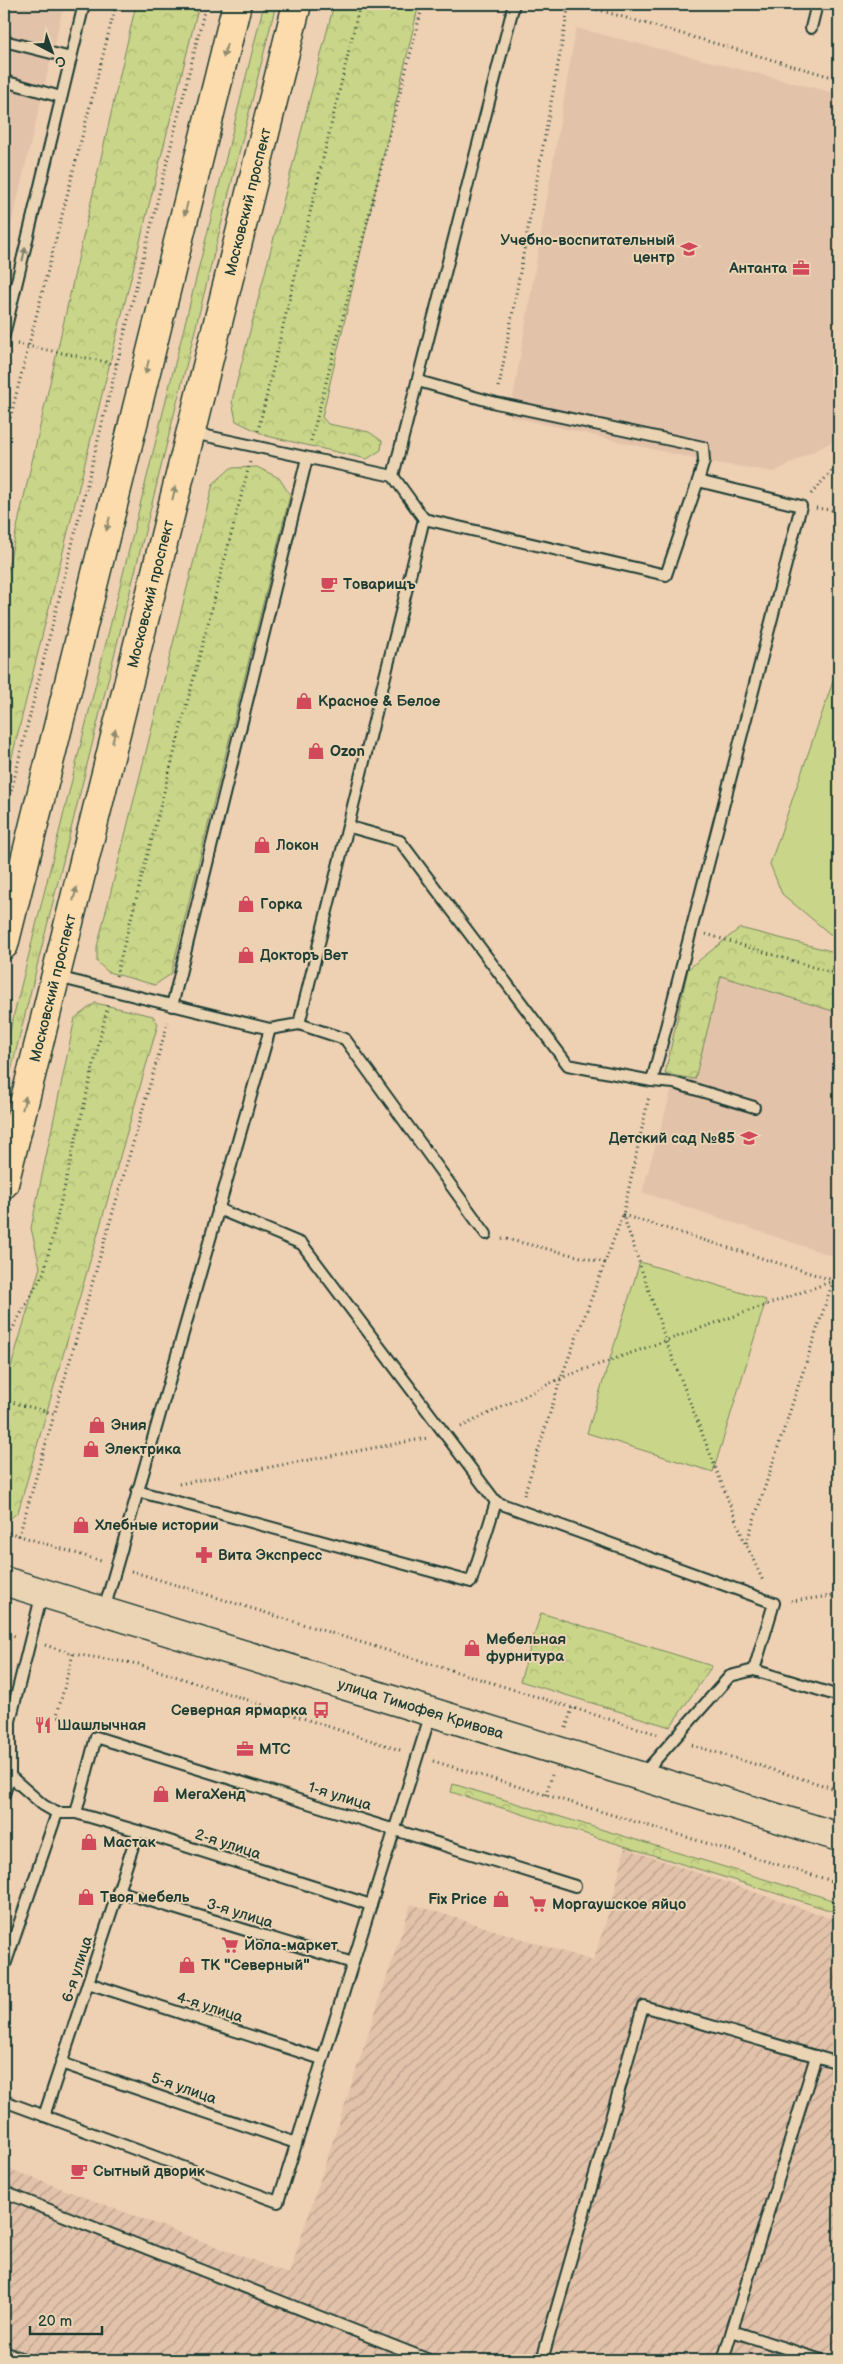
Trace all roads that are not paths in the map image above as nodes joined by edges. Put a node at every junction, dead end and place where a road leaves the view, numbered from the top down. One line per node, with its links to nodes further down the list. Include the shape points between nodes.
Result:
1 (84, 4): 8 (lane)
2 (237, 4): 20 (main road, one-way to 20)
3 (296, 4): 14 (main road, Московский проспект)
4 (514, 4): 13 (lane)
5 (817, 4): 6 (lane)
6 (811, 28)
7 (4, 41): 8 (lane)
8 (71, 58): 10 (lane)
9 (4, 81): 10 (lane)
10 (61, 97): 11 (lane, one-way to 10)
11 (8, 304): 12 (lane)
12 (4, 335)
13 (418, 381): 16 (lane); 17 (lane, via 496,403 703,446 704,461)
14 (189, 432): 15 (lane); 21 (main road, Московский проспект, one-way to 14)
15 (307, 458): 16 (lane); 22 (lane)
16 (393, 476): 18 (lane)
17 (698, 481): 18 (lane, via 666,575); 25 (lane, via 801,506)
18 (424, 519): 19 (lane)
19 (350, 827): 23 (lane); 25 (lane, via 400,842 568,1065)
20 (4, 945)
21 (54, 976): 22 (lane); 27 (main road, Московский проспект, one-way to 21)
22 (172, 1006): 24 (lane)
23 (299, 1024): 24 (lane); 29 (lane, via 345,1039)
24 (270, 1029): 28 (lane)
25 (652, 1081): 26 (lane, via 674,1083)
26 (754, 1107)
27 (4, 1184)
28 (218, 1208): 30 (lane); 31 (lane, via 302,1244)
29 (486, 1234)
30 (137, 1491): 31 (lane, via 471,1582); 34 (lane)
31 (496, 1502): 35 (lane, via 774,1603)
32 (4, 1581): 33 (street, улица Тимофея Кривова)
33 (43, 1592): 34 (street, улица Тимофея Кривова); 38 (lane, via 10,1721)
34 (104, 1611): 37 (street, улица Тимофея Кривова)
35 (754, 1670): 36 (lane); 39 (lane, via 730,1676)
36 (839, 1696)
37 (432, 1712): 39 (street, улица Тимофея Кривова); 43 (lane)
38 (10, 1776): 40 (lane); 41 (lane)
39 (641, 1776): 45 (street, улица Тимофея Кривова)
40 (4, 1794)
41 (56, 1813): 42 (lane, 2-я улица); 50 (lane)
42 (76, 1813): 43 (lane, 1-я улица, via 96,1737); 44 (lane, 2-я улица)
43 (395, 1828): 46 (lane, 1-я улица); 48 (lane)
44 (138, 1831): 47 (lane, 6-я улица); 48 (lane, 2-я улица)
45 (839, 1837)
46 (574, 1886)
47 (118, 1891): 49 (lane, 3-я улица); 51 (lane, 6-я улица)
48 (371, 1905): 49 (lane)
49 (352, 1963): 53 (lane)
50 (4, 1968)
51 (88, 1983): 53 (lane, 4-я улица); 54 (lane, 6-я улица)
52 (816, 2056): 55 (lane); 60 (lane); 64 (lane, via 644,2006)
53 (322, 2059): 58 (lane)
54 (62, 2062): 57 (lane, 6-я улица); 58 (lane, 5-я улица)
55 (839, 2063)
56 (4, 2101): 57 (lane)
57 (44, 2116): 58 (lane, via 278,2202)
58 (296, 2143)
59 (4, 2192): 63 (lane)
60 (732, 2331): 65 (lane); 66 (lane)
61 (4, 2352): 62 (lane)
62 (26, 2360)
63 (429, 2360)
64 (542, 2360)
65 (722, 2360)
66 (821, 2360)

